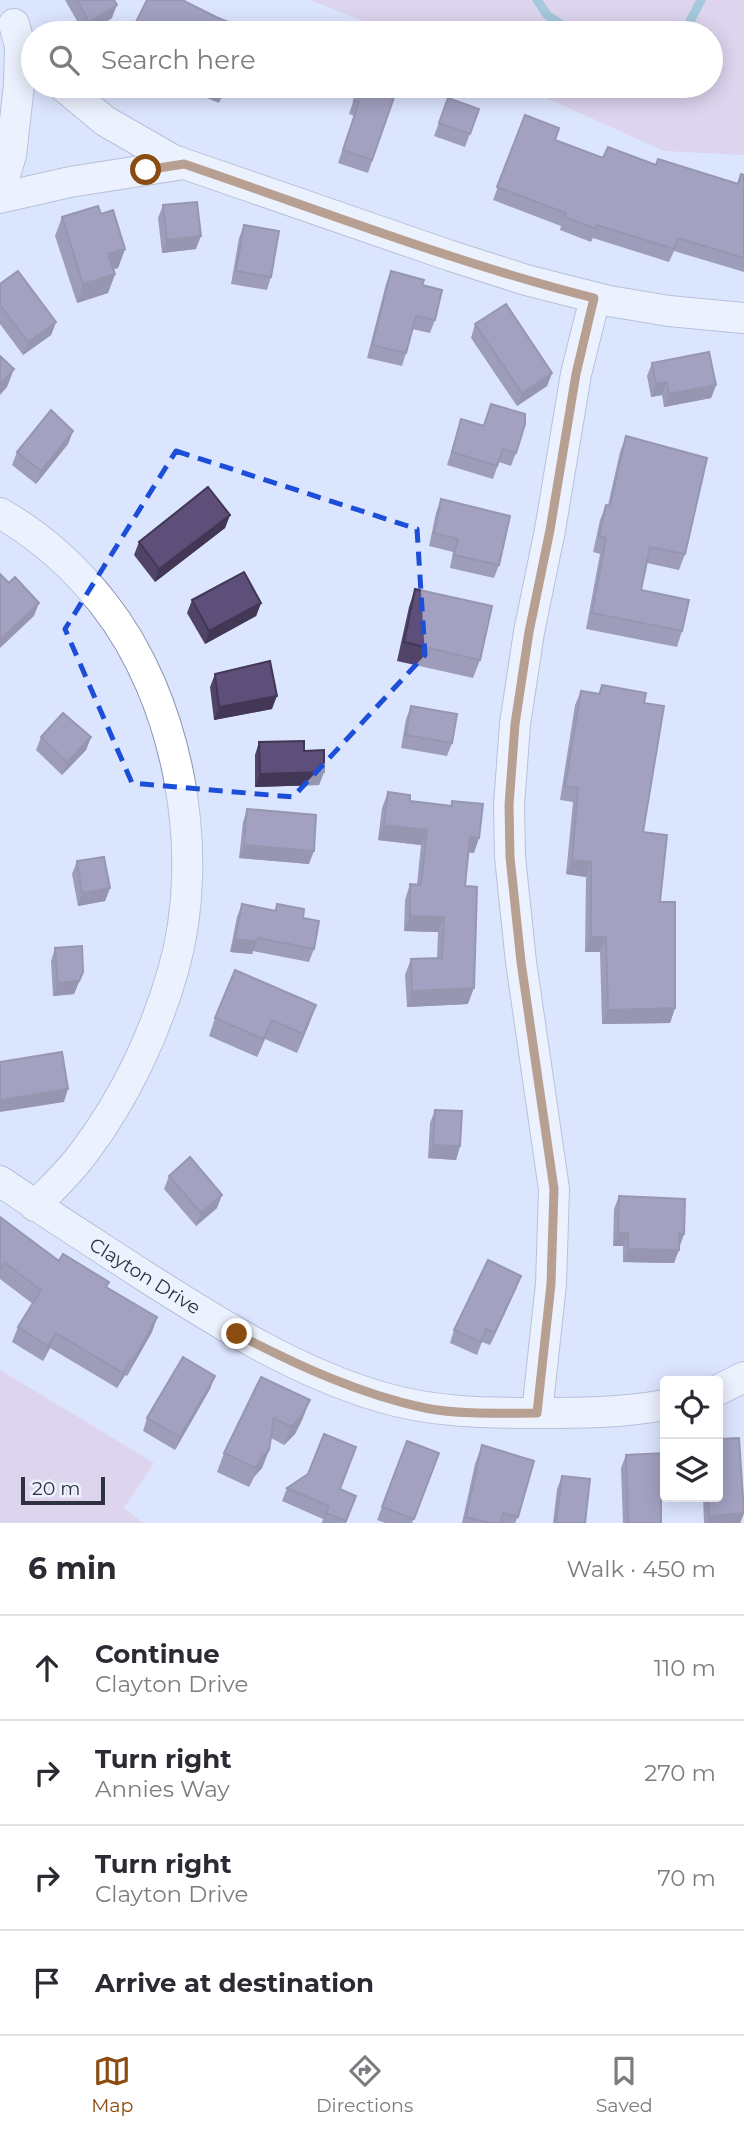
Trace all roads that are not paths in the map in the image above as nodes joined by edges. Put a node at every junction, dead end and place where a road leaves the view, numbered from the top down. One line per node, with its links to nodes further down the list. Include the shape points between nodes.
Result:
1 (9, 12): 2 (street); 5 (street, via 20,46 19,85 11,155)
2 (21, 31)
3 (77, 98): 4 (street, via 127,135)
4 (184, 164): 6 (street); 7 (street, via 448,255)
5 (0, 192)
6 (0, 198)
7 (594, 298): 8 (street); 15 (street, via 529,632 509,805 517,935 554,1189 551,1284)
8 (744, 318)
9 (0, 513): 11 (street, via 65,561 124,634 166,729 186,839 183,924 159,1014 105,1123)
10 (0, 1181): 11 (street, Clayton Drive)
11 (36, 1206): 15 (street, Clayton Drive, via 237,1334 334,1380 428,1408)
12 (744, 1377): 13 (street)
13 (723, 1388)
14 (660, 1406): 15 (street, Clayton Drive, via 600,1413)
15 (537, 1413)

